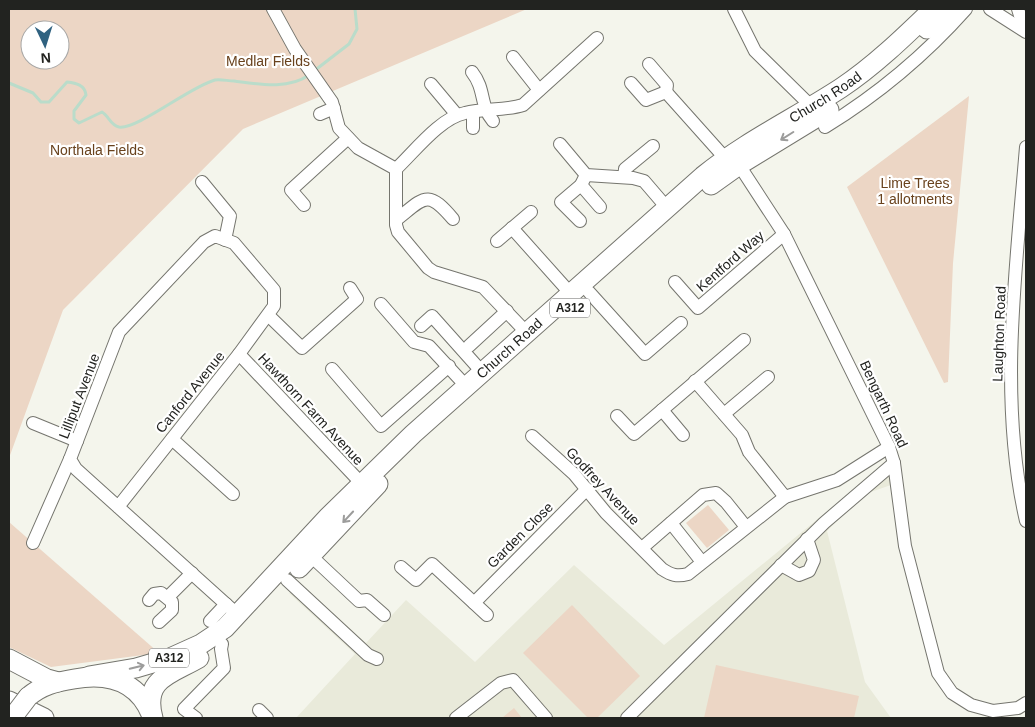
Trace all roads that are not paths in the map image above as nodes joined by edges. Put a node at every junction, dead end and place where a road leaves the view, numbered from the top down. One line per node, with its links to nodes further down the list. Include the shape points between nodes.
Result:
1 (273, 9): 17 (street, via 311,80)
2 (734, 9): 18 (street, via 755,51)
3 (933, 9): 18 (highway, Church Road / A312, via 842,88)
4 (948, 9): 28 (highway, Church Road / A312, one-way to 28, via 861,87 819,116)
5 (966, 9): 22 (street, Church Road, via 892,79)
6 (990, 9): 8 (street)
7 (1018, 9): 8 (street)
8 (1024, 30)
9 (597, 38): 15 (street)
10 (513, 58): 15 (street)
11 (649, 64): 16 (street, Bengarth Road, via 668,85)
12 (472, 72): 20 (street, via 481,86)
13 (631, 83): 16 (street, via 646,100)
14 (431, 84): 21 (street)
15 (540, 90): 20 (street, via 523,105)
16 (666, 92): 28 (street, Bengarth Road)
17 (333, 105): 19 (street); 24 (street, via 339,128)
18 (811, 106): 28 (highway, Church Road / A312)
19 (320, 114)
20 (484, 114): 21 (street); 23 (street)
21 (457, 115): 29 (street, via 448,119)
22 (825, 126)
23 (473, 128)
24 (348, 138): 29 (street, via 358,148); 33 (street, via 291,190)
25 (560, 144): 31 (street)
26 (653, 146): 30 (street, via 625,169)
27 (1026, 147): 78 (street, Laughton Road, via 1012,342 1012,417 1018,484)
28 (728, 159): 35 (highway, Church Road / A312); 41 (street, Bengarth Road); 46 (highway, Church Road / A312, via 698,196)
29 (396, 169): 38 (street)
30 (624, 177): 31 (street); 35 (street, via 644,181)
31 (583, 180): 34 (street); 39 (street, via 561,202)
32 (202, 182): 42 (street, via 230,216)
33 (304, 205)
34 (600, 207)
35 (668, 209): 46 (highway, Church Road / A312)
36 (531, 212): 40 (street)
37 (453, 219): 38 (street, via 440,203 429,200 420,202)
38 (396, 220): 48 (street, via 401,239 428,268 482,287)
39 (580, 221)
40 (512, 228): 43 (street); 46 (street)
41 (784, 234): 44 (street, Kentford Way, via 698,308); 70 (street, Bengarth Road)
42 (226, 240): 49 (street, Canford Avenue, via 234,243 274,290 274,306); 69 (street, Lilliput Avenue, via 215,236 204,242 119,332)
43 (497, 241)
44 (675, 282)
45 (350, 288): 49 (street, via 357,298 302,348)
46 (580, 293): 50 (street, via 645,354); 52 (highway, Church Road / A312); 84 (highway, Church Road / A312, one-way to 84, via 420,442)
47 (381, 304): 56 (street, via 414,342 429,346)
48 (507, 311): 52 (street); 54 (street)
49 (269, 316): 55 (street, Canford Avenue)
50 (681, 323)
51 (421, 326): 58 (street, via 432,316)
52 (527, 332): 58 (highway, Church Road / A312)
53 (744, 340): 60 (street)
54 (469, 346)
55 (239, 354): 68 (street, Canford Avenue); 73 (street, Hawthorn Farm Avenue)
56 (449, 366): 57 (street, via 381,426); 61 (street)
57 (332, 369)
58 (482, 372): 61 (highway, Church Road / A312)
59 (768, 377): 63 (street)
60 (695, 381): 62 (street); 63 (street)
61 (466, 386): 73 (highway, Church Road / A312)
62 (662, 410): 64 (street, via 634,434); 66 (street)
63 (724, 414): 76 (street)
64 (617, 416)
65 (33, 423): 69 (street)
66 (683, 435)
67 (532, 436): 74 (street, Godfrey Avenue, via 539,449)
68 (172, 438): 75 (street); 77 (street, Canford Avenue)
69 (77, 442): 71 (street, Lilliput Avenue)
70 (890, 447): 72 (street, Bengarth Road); 76 (street, Godfrey Avenue, via 837,480)
71 (70, 459): 77 (street, Lilliput Avenue, via 76,469); 82 (street)
72 (894, 463): 81 (street); 104 (street, Bengarth Road, via 905,546 938,673 952,693 971,705 993,711)
73 (362, 484): 93 (highway, Church Road / A312)
74 (587, 489): 83 (street, Godfrey Avenue); 92 (street, Garden Close)
75 (234, 494)
76 (785, 497): 80 (street, Godfrey Avenue)
77 (118, 508): 88 (street, Lilliput Avenue)
78 (1026, 521)
79 (671, 523): 80 (street, via 703,495 716,493); 83 (street); 85 (street)
80 (746, 526): 85 (street, Godfrey Avenue)
81 (807, 540): 86 (street); 86 (street, via 814,560 809,571 799,575)
82 (33, 542)
83 (642, 548): 85 (street, Godfrey Avenue, via 670,574 688,574)
84 (311, 556): 89 (highway, Church Road / A312); 94 (street, via 359,601 367,600)
85 (702, 562)
86 (781, 565): 111 (street)
87 (401, 567): 92 (street, via 416,580 432,564)
88 (192, 573): 90 (street); 93 (street, Lilliput Avenue)
89 (287, 580): 98 (highway, Church Road / A312, via 246,624); 100 (street, via 368,655)
90 (168, 597): 91 (street, via 158,592); 97 (street, via 173,604 172,610)
91 (149, 600)
92 (474, 603): 95 (street)
93 (232, 610): 96 (street); 101 (highway, Church Road / A312, one-way to 93, via 136,668 187,652 213,637)
94 (384, 615)
95 (487, 615)
96 (210, 621)
97 (160, 622)
98 (222, 644): 107 (highway, Church Road / A312, via 157,683 151,694); 108 (street, via 224,668 184,709)
99 (9, 659): 102 (highway)
100 (377, 659)
101 (89, 676): 102 (highway, A312); 107 (highway, A312, via 107,677 128,685 144,700)
102 (58, 682): 105 (highway, A312, bridge, via 40,688 28,697)
103 (9, 701): 106 (highway)
104 (1022, 710)
105 (12, 718)
106 (44, 718)
107 (153, 718)
108 (196, 718)
109 (456, 718): 110 (street, via 501,683 512,680)
110 (546, 718)
111 (627, 718)

